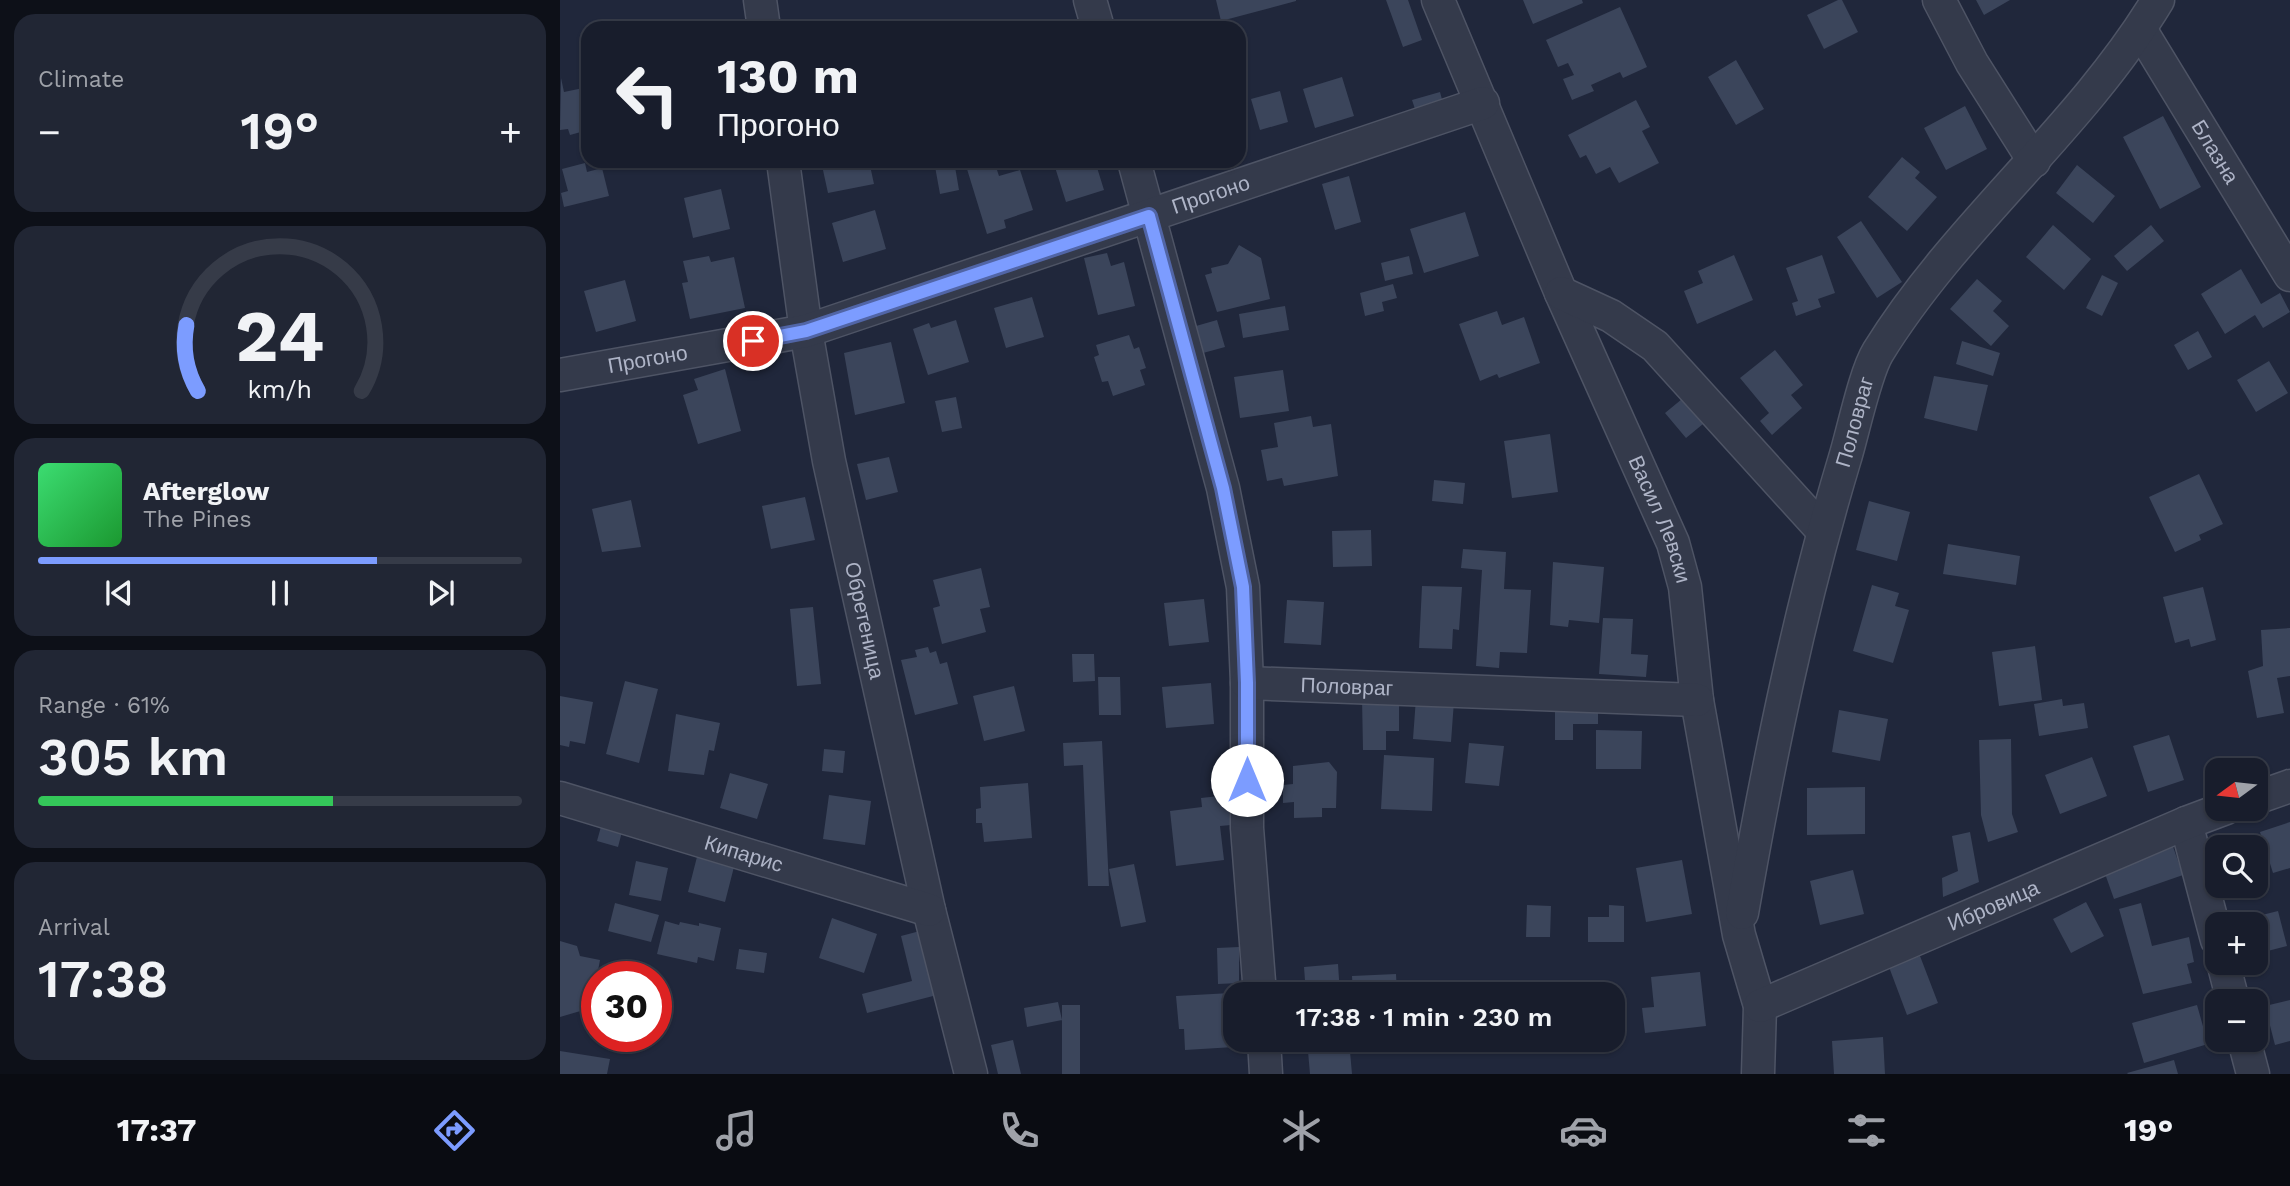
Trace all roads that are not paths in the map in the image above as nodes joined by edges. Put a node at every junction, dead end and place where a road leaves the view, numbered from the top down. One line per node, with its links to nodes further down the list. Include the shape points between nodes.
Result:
1 (760, 0): 6 (street)
2 (1090, 0): 7 (street)
3 (1438, 0): 9 (street, Васил Левски)
4 (1939, 0): 10 (street, via 1972,64)
5 (2158, 0): 8 (street, Половраг)
6 (763, 21)
7 (1096, 21)
8 (2140, 29): 10 (street, Половраг); 14 (street, Блазна)
9 (1483, 103): 13 (street, Прогоно); 15 (street, Васил Левски)
10 (2034, 161): 18 (street, Половраг, via 1944,261 1877,354)
11 (784, 168): 16 (street, Обретеница)
12 (1136, 168): 13 (street)
13 (1149, 216): 16 (street, Прогоно); 19 (street, via 1225,501 1243,587)
14 (2290, 275)
15 (1561, 293): 18 (street, via 1611,316 1655,346); 20 (street, Васил Левски, via 1673,543 1685,587)
16 (806, 331): 17 (street, Прогоно); 26 (street, Обретеница, via 829,461)
17 (564, 369)
18 (1823, 531): 28 (street, Половраг, via 1769,760)
19 (1247, 683): 20 (street, Половраг); 29 (street, via 1247,828)
20 (1697, 700): 28 (street, Васил Левски)
21 (2290, 786): 22 (street)
22 (2268, 794)
23 (560, 798): 26 (street, Кипарис)
24 (2205, 815): 25 (street, Ибровица)
25 (2186, 822): 27 (street); 30 (street, Ибровица)
26 (929, 910): 33 (street, Обретеница)
27 (2210, 912)
28 (1739, 935): 30 (street, Васил Левски)
29 (1259, 982)
30 (1760, 1006): 35 (street, Васил Левски)
31 (1265, 1052): 34 (street)
32 (2247, 1052): 36 (street)
33 (971, 1074)
34 (1266, 1074)
35 (1758, 1074)
36 (2253, 1074)

